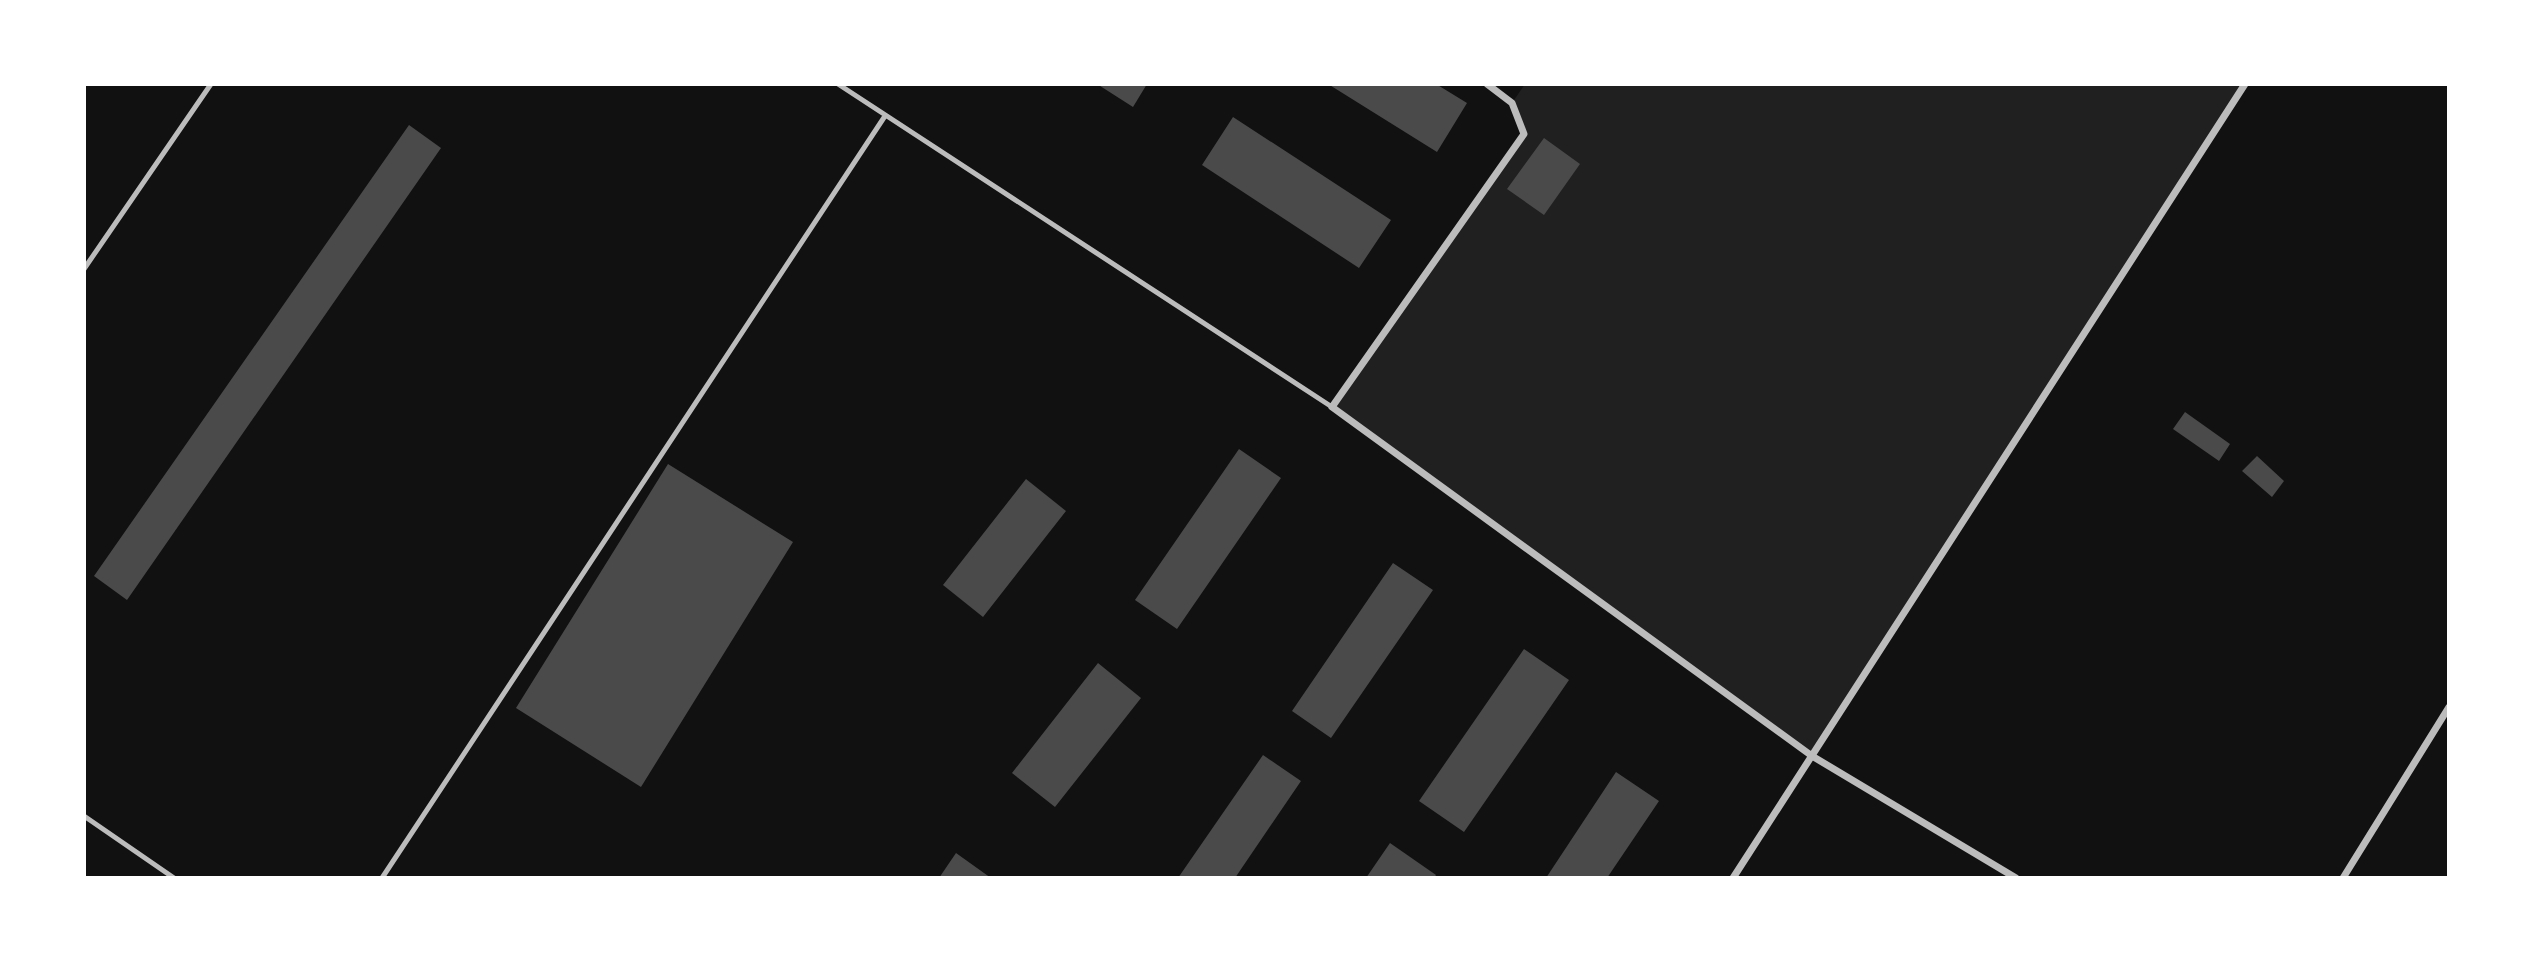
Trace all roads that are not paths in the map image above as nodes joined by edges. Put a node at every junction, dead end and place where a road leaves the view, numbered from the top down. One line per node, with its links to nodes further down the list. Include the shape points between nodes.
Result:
1 (211, 84): 6 (lane)
2 (838, 84): 5 (lane)
3 (1487, 84): 7 (street, via 1512,103 1524,134)
4 (2245, 84): 9 (street)
5 (886, 116): 7 (lane); 12 (lane)
6 (84, 270)
7 (1332, 407): 9 (street)
8 (2449, 707): 15 (street)
9 (1812, 756): 13 (street); 14 (street)
10 (84, 816): 11 (lane)
11 (174, 878)
12 (382, 878)
13 (1733, 878)
14 (2016, 878)
15 (2343, 878)

